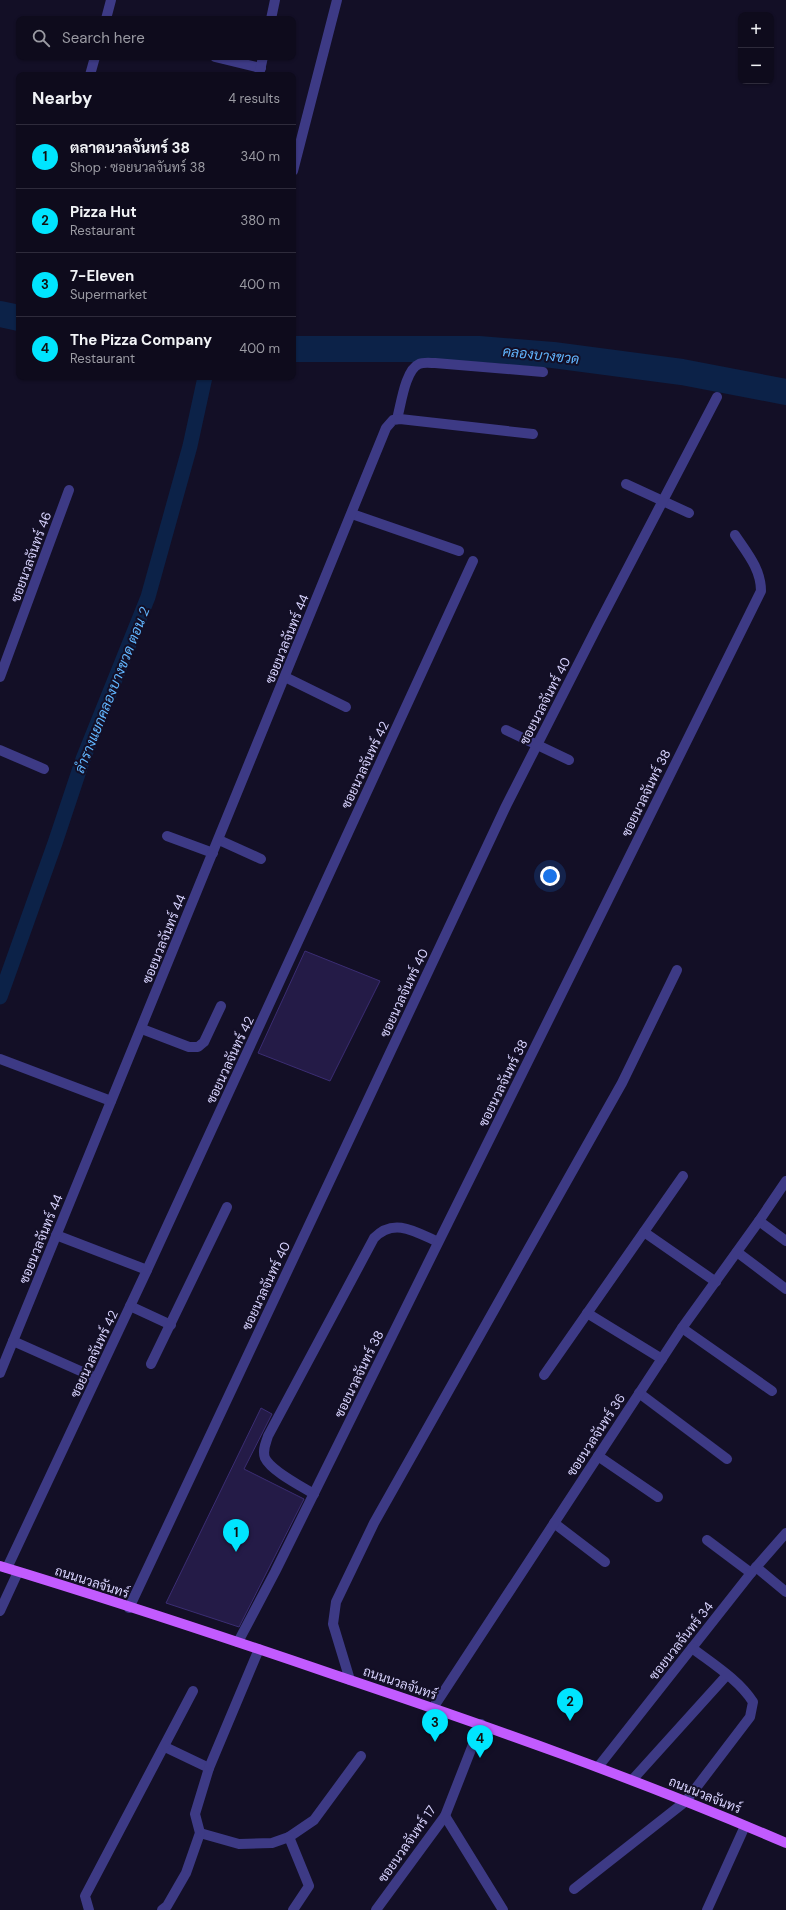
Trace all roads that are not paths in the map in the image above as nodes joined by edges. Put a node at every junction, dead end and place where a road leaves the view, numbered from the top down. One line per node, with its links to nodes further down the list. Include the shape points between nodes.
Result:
1 (111, 0): 4 (street)
2 (275, 0): 5 (street)
3 (337, 0): 11 (street)
4 (107, 16)
5 (272, 16)
6 (94, 60): 9 (street)
7 (224, 60): 10 (street)
8 (262, 60): 10 (street)
9 (91, 72)
10 (260, 72)
11 (296, 159)
12 (543, 372): 14 (street, via 420,364 406,380)
13 (717, 397): 18 (street, ซอยนวลจันทร์ 40)
14 (397, 419): 15 (street); 20 (street, ซอยนวลจันทร์ 44, via 386,428)
15 (533, 434)
16 (626, 484): 18 (street)
17 (69, 490): 24 (street, ซอยนวลจันทร์ 46)
18 (662, 501): 19 (street); 28 (street, ซอยนวลจันทร์ 40)
19 (689, 512)
20 (352, 514): 22 (street); 25 (street, ซอยนวลจันทร์ 44)
21 (735, 535): 48 (street, ซอยนวลจันทร์ 38, via 755,565 761,581 760,591)
22 (459, 551)
23 (473, 561): 50 (street, ซอยนวลจันทร์ 42)
24 (0, 677)
25 (286, 677): 26 (street); 33 (street, ซอยนวลจันทร์ 44)
26 (346, 707)
27 (506, 730): 28 (street)
28 (537, 745): 30 (street); 77 (street, ซอยนวลจันทร์ 40)
29 (0, 750): 31 (street)
30 (569, 760)
31 (44, 769)
32 (167, 836): 34 (street)
33 (219, 840): 34 (street, ซอยนวลจันทร์ 44); 35 (street)
34 (213, 853): 38 (street, ซอยนวลจันทร์ 44)
35 (261, 859)
36 (677, 970): 83 (street, via 622,1083 374,1523 336,1602 334,1624)
37 (221, 1006): 38 (street, via 204,1042 198,1047 190,1047)
38 (142, 1028): 40 (street, ซอยนวลจันทร์ 44)
39 (0, 1058): 40 (street)
40 (111, 1101): 46 (street, ซอยนวลจันทร์ 44)
41 (683, 1176): 45 (street)
42 (786, 1181): 44 (street, ซอยนวลจันทร์ 36)
43 (227, 1206): 55 (street)
44 (759, 1221): 47 (street); 49 (street, ซอยนวลจันทร์ 36)
45 (644, 1232): 51 (street); 54 (street)
46 (56, 1235): 50 (street); 57 (street, ซอยนวลจันทร์ 44)
47 (786, 1241)
48 (438, 1242): 67 (street, ซอยนวลจันทร์ 38); 67 (street, via 417,1232 397,1227 385,1229 374,1238 268,1436 264,1451 270,1466)
49 (737, 1252): 51 (street, ซอยนวลจันทร์ 36); 52 (street)
50 (147, 1270): 53 (street, ซอยนวลจันทร์ 42)
51 (716, 1282): 56 (street, ซอยนวลจันทร์ 36)
52 (786, 1289)
53 (130, 1306): 55 (street); 62 (street, ซอยนวลจันทร์ 42)
54 (588, 1313): 58 (street); 61 (street)
55 (170, 1325): 59 (street)
56 (682, 1328): 58 (street, ซอยนวลจันทร์ 36); 63 (street)
57 (13, 1341): 60 (street, ซอยนวลจันทร์ 44); 62 (street)
58 (662, 1359): 64 (street, ซอยนวลจันทร์ 36)
59 (151, 1364)
60 (0, 1373)
61 (544, 1375)
62 (96, 1378): 73 (street, ซอยนวลจันทร์ 42)
63 (772, 1391)
64 (639, 1393): 65 (street, ซอยนวลจันทร์ 36); 66 (street)
65 (598, 1456): 68 (street); 69 (street, ซอยนวลจันทร์ 36)
66 (727, 1459)
67 (314, 1494): 79 (street, ซอยนวลจันทร์ 38)
68 (658, 1497)
69 (554, 1524): 72 (street); 85 (street, ซอยนวลจันทร์ 36)
70 (786, 1533): 74 (street, ซอยนวลจันทร์ 34)
71 (707, 1540): 74 (street)
72 (605, 1562)
73 (3, 1567): 75 (main road, ถนนนวลจันทร์)
74 (754, 1570): 76 (street); 80 (street, ซอยนวลจันทร์ 34)
75 (18, 1572): 77 (main road, ถนนนวลจันทร์); 78 (street)
76 (786, 1592)
77 (129, 1608): 79 (main road, ถนนนวลจันทร์)
78 (0, 1611)
79 (238, 1642): 81 (main road, ถนนนวลจันทร์)
80 (692, 1648): 82 (street); 89 (street, ซอยนวลจันทร์ 34)
81 (258, 1649): 83 (main road, ถนนนวลจันทร์); 90 (street)
82 (727, 1675): 91 (street); 92 (street, via 749,1696 753,1708 750,1717)
83 (350, 1680): 85 (main road, ถนนนวลจันทร์)
84 (193, 1692): 87 (street)
85 (433, 1708): 86 (main road, ถนนนวลจันทร์)
86 (481, 1724): 89 (main road, ถนนนวลจันทร์); 93 (street, ซอยนวลจันทร์ 17)
87 (165, 1747): 90 (street); 99 (street, via 85,1896)
88 (361, 1756): 96 (street, via 314,1820)
89 (598, 1767): 91 (main road, ถนนนวลจันทร์)
90 (209, 1768): 95 (street, via 195,1814)
91 (633, 1779): 92 (main road, ถนนนวลจันทร์)
92 (686, 1801): 94 (main road, ถนนนวลจันทร์); 98 (street)
93 (445, 1816): 102 (street, ซอยนวลจันทร์ 17); 103 (street)
94 (746, 1826): 97 (main road, ถนนนวลจันทร์); 104 (street)
95 (200, 1833): 96 (street, via 239,1844 272,1843); 100 (street, via 186,1873 167,1906)
96 (289, 1837): 101 (street, via 309,1886)
97 (786, 1843)
98 (574, 1889)
99 (89, 1910)
100 (162, 1910)
101 (293, 1910)
102 (376, 1910)
103 (503, 1910)
104 (707, 1910)

